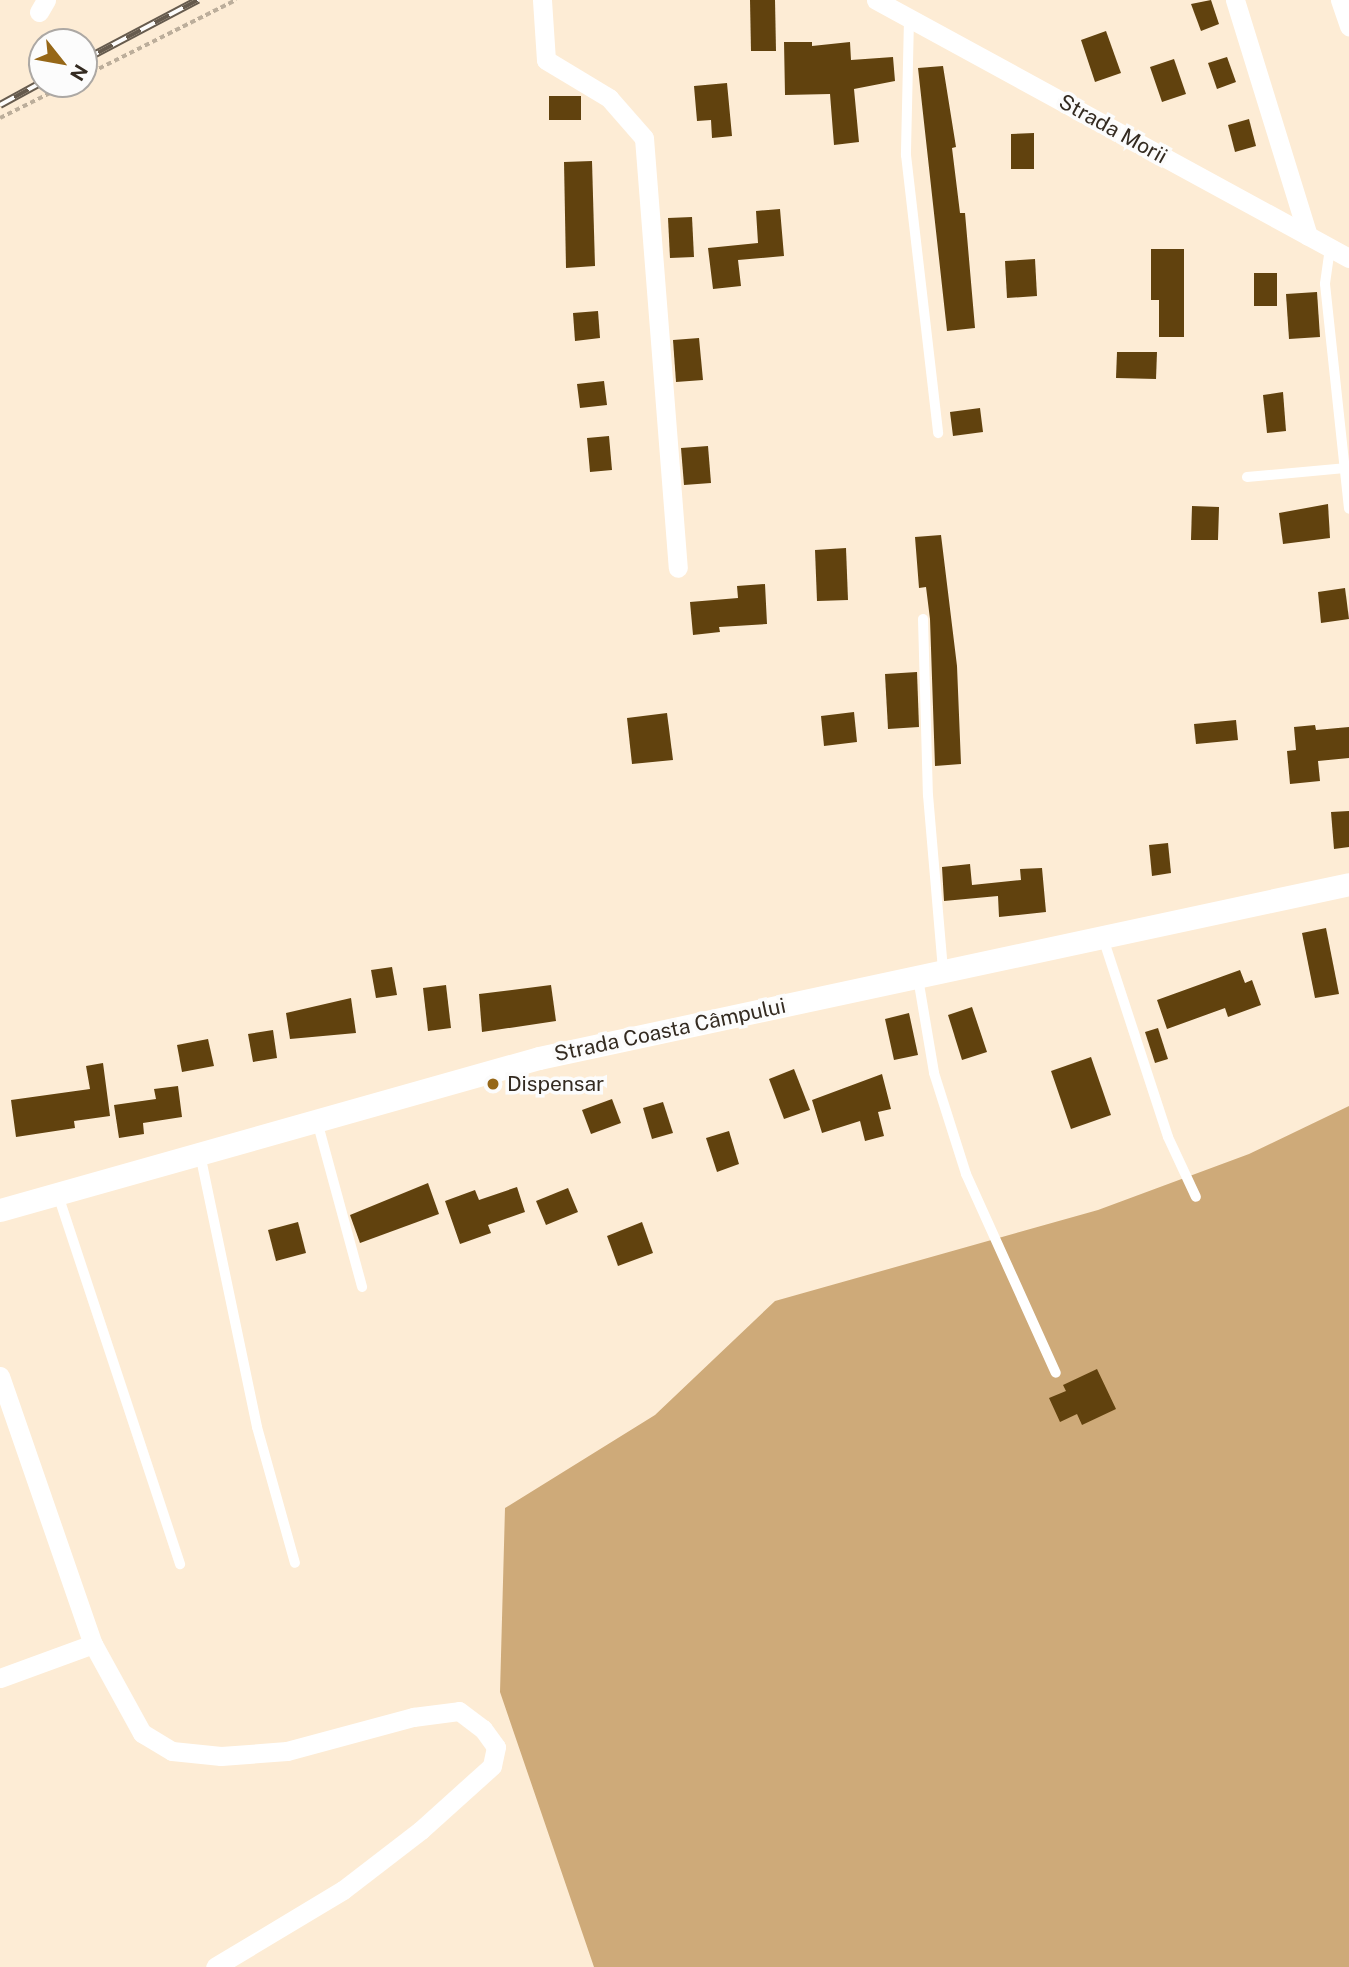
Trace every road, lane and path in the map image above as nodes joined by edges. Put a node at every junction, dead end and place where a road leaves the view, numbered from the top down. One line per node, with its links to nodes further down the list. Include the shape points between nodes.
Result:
1 (236, 0): 8 (path)
2 (542, 0): 18 (street, via 546,60 609,99 644,138)
3 (876, 0): 6 (street, Strada Morii)
4 (1235, 0): 11 (street)
5 (1340, 0): 7 (street)
6 (909, 18): 11 (street, Strada Morii); 14 (lane, via 906,155)
7 (1349, 26)
8 (98, 69)
9 (40, 98): 10 (path)
10 (0, 118)
11 (1308, 236): 12 (street, Strada Morii)
12 (1330, 248): 13 (street, Strada Morii); 15 (lane, via 1325,284)
13 (1349, 258)
14 (938, 433)
15 (1345, 468): 16 (lane); 17 (lane)
16 (1247, 477)
17 (1349, 509)
18 (678, 568)
19 (923, 619): 22 (lane, via 928,795)
20 (1349, 884): 21 (street, Strada Coasta Câmpului)
21 (1103, 937): 22 (street, Strada Coasta Câmpului); 27 (lane, via 1168,1137)
22 (943, 972): 23 (street, Strada Coasta Câmpului)
23 (918, 977): 24 (street, Strada Coasta Câmpului, via 539,1058); 30 (lane, via 934,1073 966,1174)
24 (316, 1120): 25 (street, Strada Coasta Câmpului); 29 (lane)
25 (200, 1153): 26 (street, Strada Coasta Câmpului); 32 (lane, via 257,1427)
26 (58, 1194): 28 (street, Strada Coasta Câmpului); 33 (lane)
27 (1196, 1197)
28 (0, 1210)
29 (362, 1287)
30 (1056, 1373)
31 (0, 1376): 34 (street)
32 (295, 1563)
33 (180, 1564)
34 (93, 1644): 35 (street); 36 (street, via 142,1733 172,1751 221,1756 287,1751 413,1717 459,1711 484,1729 496,1747 492,1766 421,1830 343,1890)
35 (0, 1678)
36 (215, 1967)

